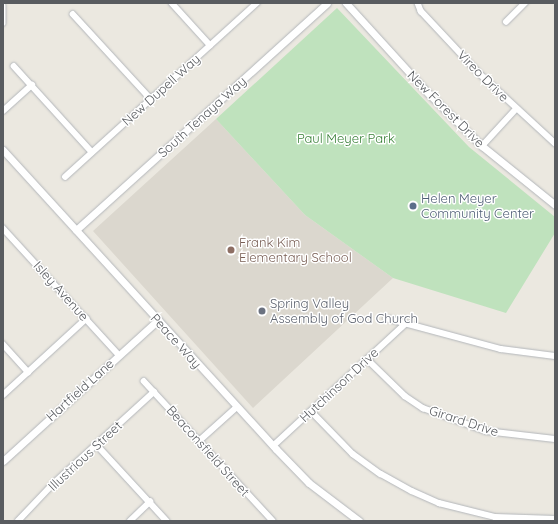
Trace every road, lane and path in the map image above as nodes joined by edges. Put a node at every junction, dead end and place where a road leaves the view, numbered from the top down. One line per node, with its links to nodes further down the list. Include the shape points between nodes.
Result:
1 (172, 3): 11 (street)
2 (257, 3): 11 (street, New Dupell Way)
3 (327, 3): 24 (street, South Tenaya Way)
4 (346, 3): 18 (street, New Forest Drive, via 428,93)
5 (418, 3): 15 (street, Vireo Drive, via 421,11)
6 (525, 3): 9 (street)
7 (3, 6): 10 (street)
8 (73, 14): 14 (street)
9 (506, 22)
10 (3, 23)
11 (210, 45): 14 (street, New Dupell Way)
12 (14, 66): 13 (street)
13 (32, 85): 16 (street); 20 (street)
14 (151, 99): 20 (street, New Dupell Way)
15 (516, 109): 17 (street, Vireo Drive); 18 (street)
16 (3, 111)
17 (555, 143)
18 (482, 146): 22 (street, New Forest Drive)
19 (3, 150): 24 (street, Peace Way)
20 (92, 152): 21 (street, New Dupell Way)
21 (65, 177)
22 (555, 205)
23 (3, 228): 26 (street, Isley Avenue)
24 (76, 230): 27 (street, Peace Way)
25 (386, 318): 28 (street)
26 (86, 319): 30 (street, Isley Avenue); 33 (street)
27 (158, 320): 30 (street, Hartfield Lane); 37 (street, Peace Way)
28 (405, 324): 31 (street, via 501,349); 32 (street, Hutchinson Drive)
29 (3, 344): 33 (street)
30 (119, 354): 43 (street, Hartfield Lane)
31 (555, 356)
32 (367, 359): 38 (street, Hutchinson Drive); 39 (street, Girard Drive, via 405,396 423,408 486,430)
33 (28, 372): 36 (street)
34 (144, 381): 35 (street, Beaconsfield Street)
35 (154, 392): 40 (street, Beaconsfield Street); 41 (street, Illustrious Street)
36 (3, 395)
37 (237, 407): 40 (street); 42 (street, Peace Way)
38 (311, 410): 42 (street, Hutchinson Drive); 45 (street, via 353,454 381,474 412,491 439,502 495,517)
39 (555, 439)
40 (199, 441): 49 (street, Beaconsfield Street)
41 (97, 445): 44 (street); 46 (street, Illustrious Street)
42 (273, 446): 50 (street, Peace Way, via 309,483)
43 (3, 461)
44 (150, 502): 47 (street); 48 (street)
45 (555, 519)
46 (18, 521)
47 (130, 521)
48 (167, 521)
49 (273, 521)
50 (359, 521)

